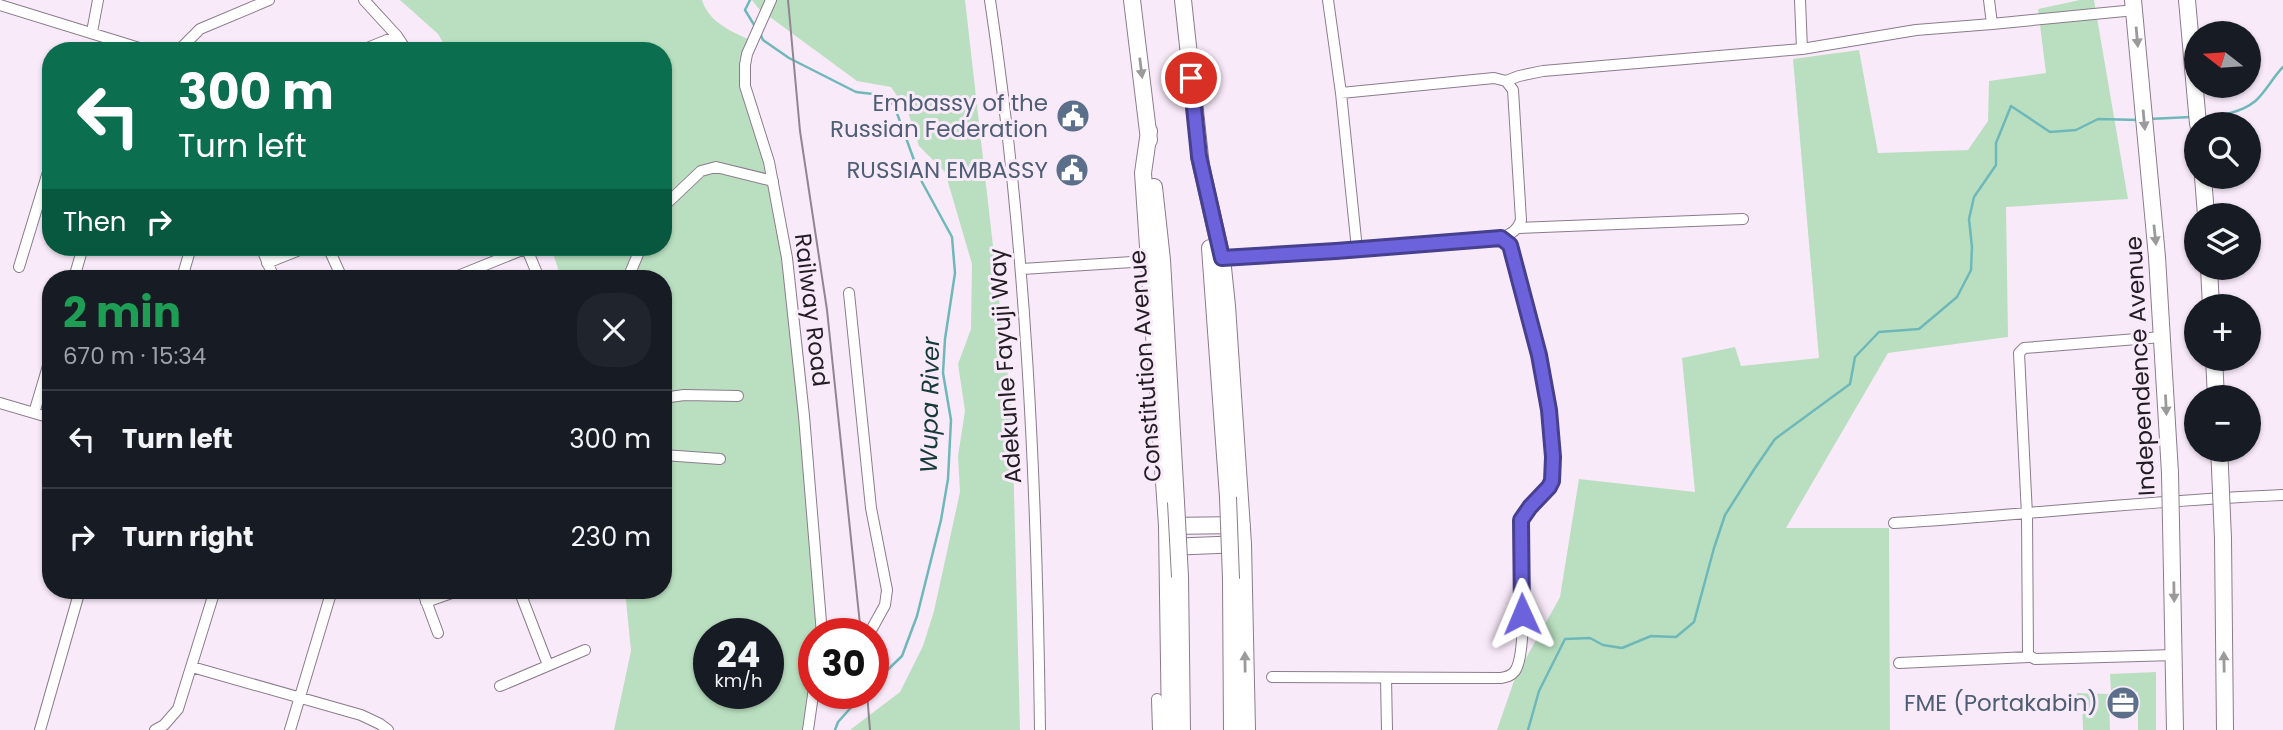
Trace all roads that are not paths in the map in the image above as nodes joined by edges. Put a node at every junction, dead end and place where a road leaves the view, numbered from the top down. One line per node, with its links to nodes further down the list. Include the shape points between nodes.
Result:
1 (98, 0): 16 (street)
2 (269, 0): 19 (street, via 200,29)
3 (364, 0): 17 (street)
4 (990, 0): 42 (street, Adekunle Fayuji Way)
5 (1132, 0): 26 (main road, Constitution Avenue, one-way to 26)
6 (1183, 0): 27 (main road)
7 (1328, 0): 24 (street)
8 (1800, 0): 22 (street)
9 (1989, 0): 15 (street)
10 (2187, 0): 11 (street); 25 (main road)
11 (2196, 0)
12 (0, 5): 16 (street)
13 (768, 5): 28 (street, Railway Road, via 745,65 745,86)
14 (2134, 5): 15 (street); 46 (main road, Independence Avenue, one-way to 46)
15 (1992, 24): 22 (street, via 1916,30)
16 (92, 32): 18 (street)
17 (397, 36): 20 (street); 21 (street)
18 (121, 42)
19 (187, 42)
20 (382, 42)
21 (401, 42)
22 (1802, 49): 23 (street, via 1543,71)
23 (1506, 81): 24 (street, via 1494,78); 32 (street, via 1513,90)
24 (1341, 93): 34 (street)
25 (2197, 112)
26 (1149, 131): 39 (main road, via 1143,173); 93 (main road, Constitution Avenue, bridge, via 1162,260 1176,502)
27 (1199, 156): 38 (main road); 94 (main road, bridge, via 1228,497)
28 (773, 181): 30 (street, via 708,168); 70 (street, Railway Road, via 787,258 803,403)
29 (42, 192): 41 (street)
30 (672, 198)
31 (1743, 219): 32 (street)
32 (1518, 228): 33 (street)
33 (1501, 238): 34 (street); 80 (street, via 1514,254 1532,325 1553,457 1549,487 1521,520 1522,632 1517,667 1513,674 1501,678)
34 (1357, 249): 38 (street)
35 (264, 256): 40 (street)
36 (284, 256): 40 (street)
37 (507, 256): 44 (street)
38 (1222, 258): 59 (main road)
39 (1148, 261): 42 (street); 60 (main road)
40 (267, 263): 43 (street)
41 (19, 267)
42 (1022, 269): 90 (street, Adekunle Fayuji Way, via 1038,560)
43 (270, 270)
44 (473, 270)
45 (849, 293): 71 (street, Railway Road, via 871,508 887,590)
46 (2162, 337): 57 (street, via 2024,348 2018,353); 74 (main road, Independence Avenue, one-way to 74, bridge)
47 (42, 386): 51 (street)
48 (738, 396): 49 (street)
49 (672, 397)
50 (0, 403): 51 (street)
51 (34, 413): 52 (street)
52 (42, 415)
53 (672, 456): 54 (street)
54 (720, 459)
55 (2220, 462): 98 (main road, one-way to 55, bridge)
56 (2283, 495): 57 (street)
57 (2027, 515): 58 (street); 75 (street)
58 (1894, 523)
59 (1242, 525): 60 (main road); 61 (main road)
60 (1167, 526): 62 (main road)
61 (1243, 544): 62 (main road); 95 (main road, one-way to 61)
62 (1168, 547): 92 (main road)
63 (77, 599): 85 (street)
64 (212, 599): 78 (street)
65 (329, 599): 82 (street)
66 (425, 599): 69 (street)
67 (434, 599): 69 (street)
68 (522, 599): 77 (street)
69 (426, 602): 72 (street)
70 (821, 618)
71 (878, 618)
72 (438, 633)
73 (585, 650): 77 (street)
74 (2175, 654): 75 (street); 97 (main road, Independence Avenue)
75 (2029, 657): 76 (street)
76 (1899, 663)
77 (548, 665): 81 (street)
78 (192, 667): 82 (street); 86 (street, via 178,709)
79 (1272, 677): 80 (street)
80 (1386, 678): 96 (street)
81 (500, 686)
82 (300, 698): 87 (street); 88 (street, via 361,715)
83 (1157, 699): 91 (street)
84 (811, 709): 89 (street)
85 (40, 730)
86 (155, 730)
87 (290, 730)
88 (388, 730)
89 (808, 730)
90 (1040, 730)
91 (1158, 730)
92 (1170, 730)
93 (1182, 730)
94 (1232, 730)
95 (1247, 730)
96 (1387, 730)
97 (2175, 730)
98 (2225, 730)

